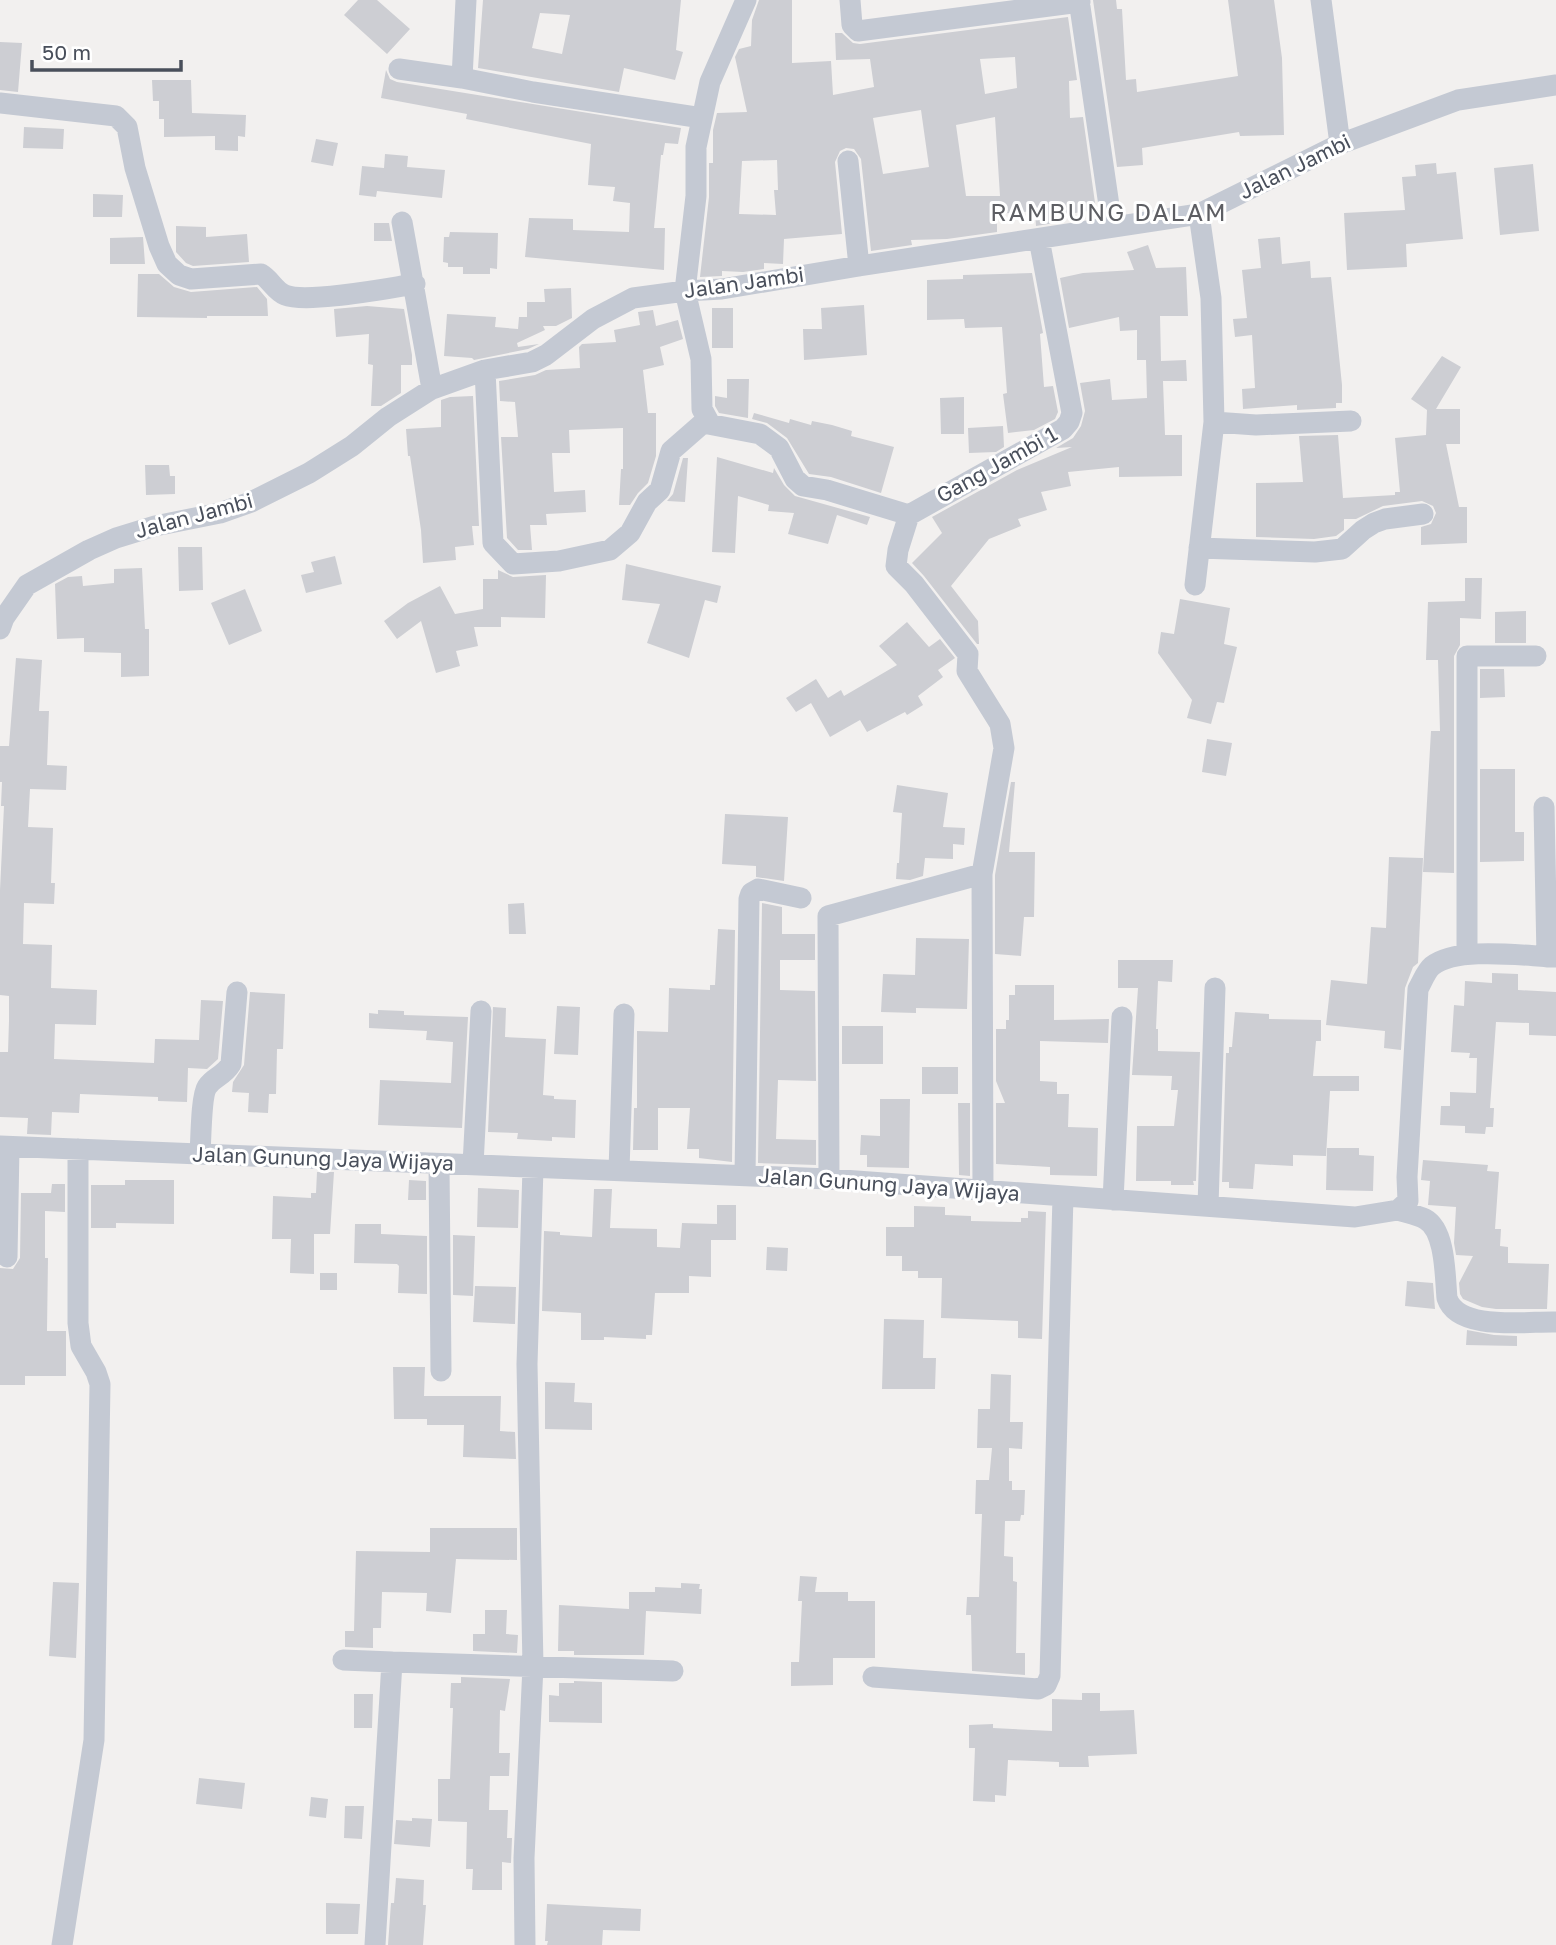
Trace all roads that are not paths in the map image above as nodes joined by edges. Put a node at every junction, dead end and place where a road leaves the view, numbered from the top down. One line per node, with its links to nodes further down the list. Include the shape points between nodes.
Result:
1 (466, 0): 7 (street)
2 (746, 0): 10 (street, via 710,82)
3 (850, 0): 5 (street, via 852,25 858,31)
4 (1321, 0): 11 (street)
5 (1080, 1): 15 (street)
6 (399, 69): 7 (street)
7 (462, 78): 10 (street)
8 (1556, 85): 11 (street, Jalan Jambi, via 1458,100)
9 (0, 103): 18 (street, via 116,116 127,127 159,246 167,264 179,275 191,279 261,274 282,294 298,298)
10 (702, 118): 19 (street)
11 (1340, 144): 13 (street, Jalan Jambi)
12 (848, 161): 17 (street)
13 (1199, 214): 15 (street, Jalan Jambi); 23 (street, via 1211,298)
14 (402, 222): 18 (street)
15 (1112, 226): 16 (street, Jalan Jambi)
16 (1040, 239): 17 (street, Jalan Jambi); 25 (street, Gang Jambi 1, via 1072,413 1069,422)
17 (859, 266): 19 (street, Jalan Jambi)
18 (415, 285): 21 (street)
19 (685, 291): 20 (street, Jalan Jambi, via 633,298 593,319 546,355); 24 (street, via 701,359 702,409)
20 (485, 370): 21 (street, Jalan Jambi); 24 (street, via 492,542 513,564 559,561 610,550 630,533 647,502 660,490 671,451 697,427)
21 (432, 389): 29 (street, Jalan Jambi, via 309,473 251,502 116,538 27,585)
22 (1351, 421): 23 (street)
23 (1214, 422): 27 (street)
24 (710, 424): 25 (street, via 760,433 779,448 803,486)
25 (908, 514): 32 (street, via 896,566 968,654 967,671 1000,723 1004,748)
26 (1423, 514): 27 (street, via 1374,523 1342,549)
27 (1199, 548): 28 (street)
28 (1195, 585)
29 (2, 623)
30 (1536, 656): 34 (street, via 1467,656)
31 (1544, 807): 35 (street)
32 (982, 874): 49 (street, via 828,916); 50 (street)
33 (801, 898): 48 (street, via 758,889 749,899)
34 (1467, 954): 35 (street); 54 (street, via 1430,967 1418,989 1408,1201)
35 (1551, 957)
36 (1215, 988): 53 (street)
37 (237, 992): 43 (street, via 231,1064 205,1089)
38 (481, 1011): 45 (street)
39 (624, 1014): 47 (street)
40 (1122, 1017): 52 (street)
41 (5, 1147): 42 (street, Jalan Gunung Jaya Wijaya); 55 (street)
42 (79, 1149): 43 (street, Jalan Gunung Jaya Wijaya); 63 (street, via 78,1322 81,1346 100,1384 94,1740)
43 (200, 1154): 44 (street, Jalan Gunung Jaya Wijaya)
44 (439, 1164): 45 (street, Jalan Gunung Jaya Wijaya); 57 (street)
45 (473, 1165): 46 (street, Jalan Gunung Jaya Wijaya)
46 (533, 1168): 47 (street, Jalan Gunung Jaya Wijaya); 60 (street, via 527,1364)
47 (620, 1171): 48 (street, Jalan Gunung Jaya Wijaya)
48 (745, 1176): 49 (street, Jalan Gunung Jaya Wijaya)
49 (829, 1179): 50 (street, Jalan Gunung Jaya Wijaya)
50 (983, 1191): 51 (street, Jalan Gunung Jaya Wijaya)
51 (1063, 1196): 52 (street, Jalan Gunung Jaya Wijaya); 62 (street, via 1050,1676 1038,1689)
52 (1113, 1200): 53 (street, Jalan Gunung Jaya Wijaya)
53 (1208, 1206): 54 (street, Jalan Gunung Jaya Wijaya, via 1355,1217)
54 (1398, 1210): 56 (street, via 1428,1220 1438,1236 1447,1298 1458,1312 1482,1322)
55 (7, 1257)
56 (1556, 1322)
57 (441, 1371)
58 (343, 1660): 59 (street)
59 (392, 1661): 60 (street); 64 (street)
60 (533, 1666): 61 (street); 65 (street)
61 (673, 1671)
62 (873, 1677)
63 (62, 1945)
64 (375, 1945)
65 (525, 1945)

